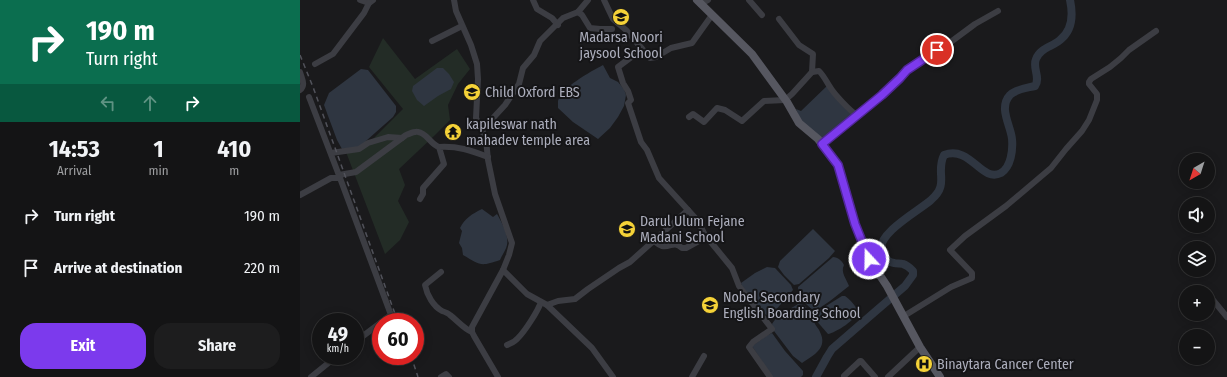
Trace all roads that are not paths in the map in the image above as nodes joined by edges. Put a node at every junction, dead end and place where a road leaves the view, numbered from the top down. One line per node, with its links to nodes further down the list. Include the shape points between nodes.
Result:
1 (360, 0): 7 (street)
2 (454, 0): 15 (street)
3 (533, 0): 14 (street, via 537,9)
4 (588, 0): 9 (street)
5 (604, 0): 19 (street, via 614,19)
6 (749, 0): 12 (street)
7 (371, 1): 20 (street, via 333,54)
8 (702, 1): 11 (main road)
9 (578, 12): 14 (street, via 564,18); 16 (street, via 590,28)
10 (998, 12): 26 (street, via 911,66)
11 (712, 15): 19 (street, via 692,43 671,48 650,58); 25 (main road, via 752,54)
12 (762, 15)
13 (779, 19): 22 (street, via 799,45 813,54)
14 (558, 25): 28 (street, via 538,44 534,55 523,68 519,84 505,105)
15 (462, 26): 18 (street); 28 (street, via 477,64 476,118)
16 (612, 29)
17 (1156, 31): 44 (street, via 1091,79 1089,84 1097,94 1098,100 1082,131 1051,168 950,250 972,273 972,278 951,287)
18 (432, 41)
19 (640, 48): 37 (street, via 618,67 631,100 628,103 630,112 659,178)
20 (315, 64)
21 (300, 72): 23 (street, via 304,84)
22 (812, 72): 25 (street); 26 (street, via 819,71 824,75 838,98)
23 (300, 90)
24 (309, 97): 32 (street)
25 (785, 100): 27 (street, via 764,101 742,121 726,110 717,108 704,122 693,114); 30 (main road, via 799,123)
26 (857, 115): 30 (street)
27 (689, 117)
28 (482, 130): 33 (street)
29 (402, 138): 31 (street, via 418,132); 32 (street, via 388,137 368,143 359,149); 34 (street, via 356,172)
30 (822, 144): 44 (main road, via 838,165 855,224 869,259)
31 (439, 147): 33 (street, via 455,146); 36 (street, via 444,164 423,188)
32 (331, 153): 34 (street)
33 (488, 157): 40 (street, via 495,194 512,243)
34 (340, 177): 35 (street, via 331,178); 47 (street, via 390,315)
35 (300, 195)
36 (420, 200)
37 (688, 210): 38 (street, via 698,221); 39 (street)
38 (706, 237): 39 (street, via 686,248 678,244 662,246); 59 (street, via 732,268 739,286 772,328 749,347)
39 (653, 240): 43 (street, via 630,262 575,299)
40 (503, 270): 43 (street, via 527,294); 46 (street, via 472,327)
41 (441, 272): 46 (street, via 425,285 426,292 440,310)
42 (1215, 302): 45 (street)
43 (544, 304): 48 (street, via 519,338); 57 (street, via 592,348)
44 (904, 316): 49 (main road)
45 (1227, 316)
46 (472, 332): 56 (street)
47 (364, 335)
48 (507, 345)
49 (920, 347): 61 (street); 62 (main road)
50 (704, 356): 58 (street)
51 (326, 365): 53 (street)
52 (844, 376): 60 (street, via 861,361)
53 (311, 377)
54 (441, 377): 55 (street, via 446,374)
55 (449, 377)
56 (498, 377)
57 (613, 377)
58 (692, 377)
59 (770, 377)
60 (875, 377)
61 (888, 377)
62 (940, 377)

